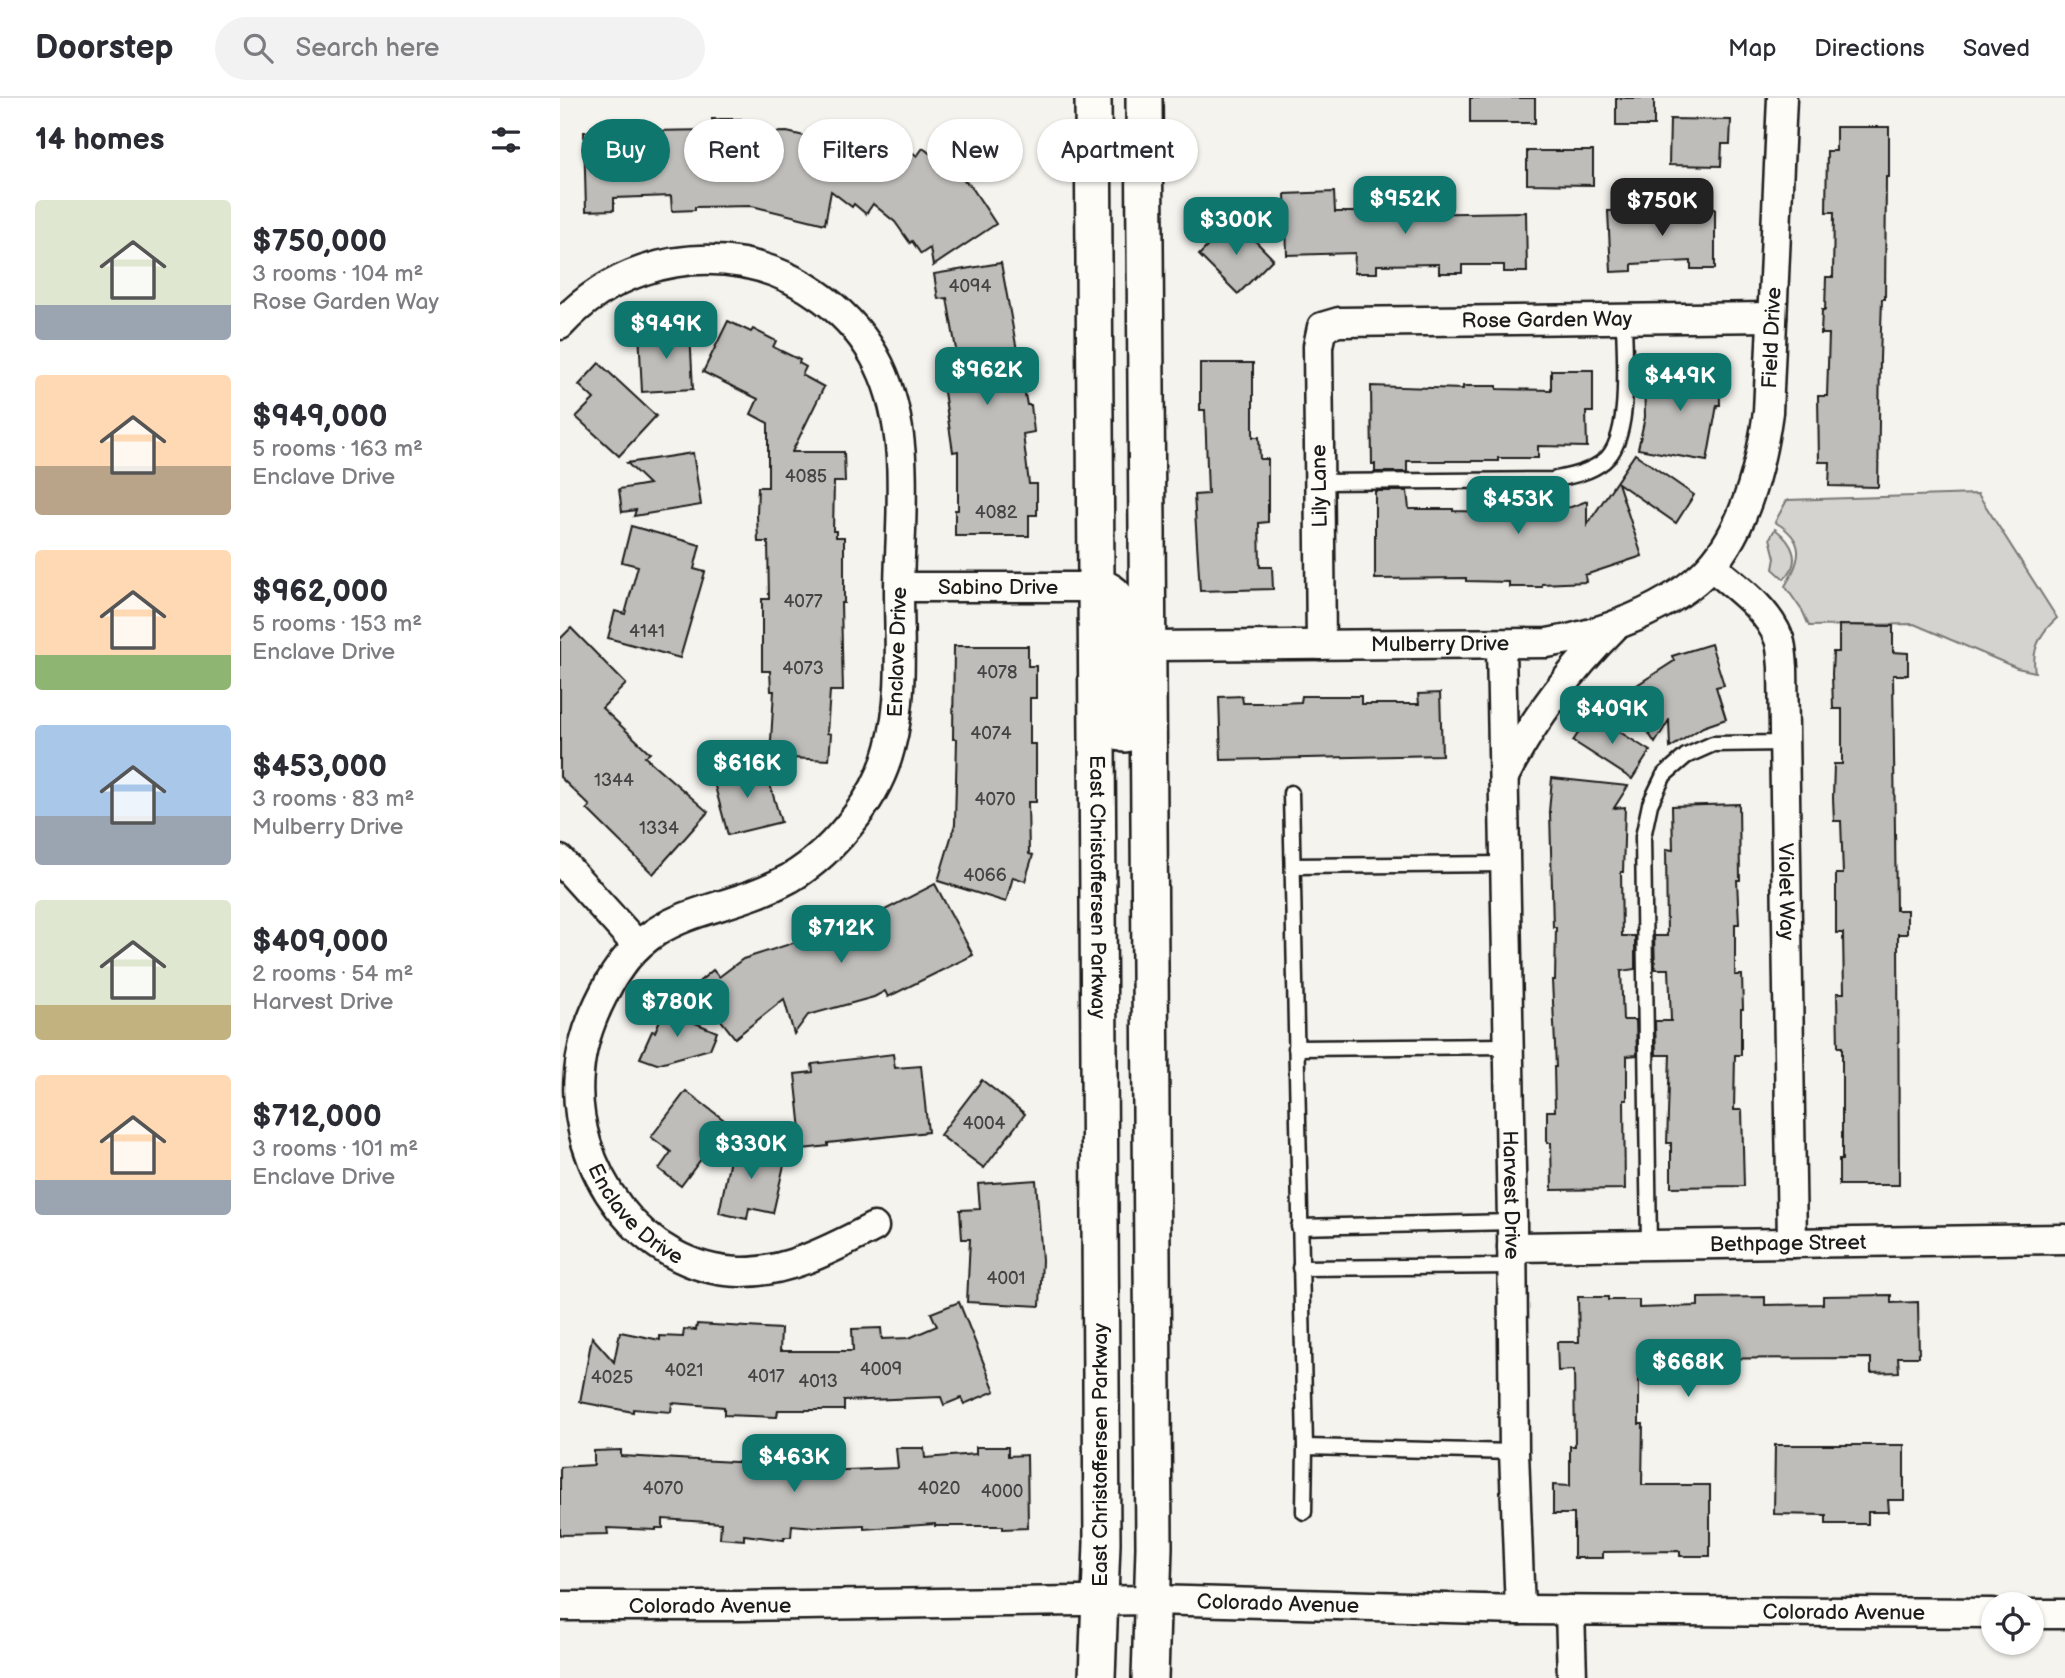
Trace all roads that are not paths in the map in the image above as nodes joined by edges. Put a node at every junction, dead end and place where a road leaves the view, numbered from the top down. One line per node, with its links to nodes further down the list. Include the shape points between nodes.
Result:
1 (1093, 98): 11 (street, East Christoffersen Parkway)
2 (1144, 98): 15 (street)
3 (1782, 98): 4 (street, Field Drive)
4 (1772, 317): 5 (street, Rose Garden Way); 9 (street, Field Drive, via 1762,454 1745,507)
5 (1624, 318): 7 (street, Rose Garden Way, via 1339,322); 8 (lane, via 1624,412 1618,438 1605,460 1581,474 1552,480)
6 (560, 325): 10 (street, Enclave Drive, via 614,282 686,260 758,267 825,299 867,345 892,398 901,467)
7 (1322, 327): 8 (street, Lily Lane, via 1318,346)
8 (1319, 482): 13 (street, Lily Lane)
9 (1711, 566): 12 (street, Mulberry Drive, via 1661,603); 16 (street, Violet Way, via 1757,607 1780,642)
10 (900, 587): 11 (street, Sabino Drive); 23 (street, Enclave Drive, via 895,726 880,775 855,818 832,845 790,877 678,919)
11 (1097, 587): 17 (street, via 1110,590 1120,604 1125,739 1130,757); 36 (street, East Christoffersen Parkway)
12 (1614, 626): 14 (street, Mulberry Drive, via 1572,639); 18 (street, Harvest Drive, via 1549,700)
13 (1321, 645): 14 (street, Mulberry Drive); 15 (street, Mulberry Drive)
14 (1501, 645): 18 (street, Harvest Drive)
15 (1148, 646): 17 (street)
16 (1785, 743): 29 (street, Violet Way); 31 (lane, via 1713,744 1686,756 1664,775 1650,804 1643,837)
17 (1148, 774): 37 (street)
18 (1504, 778): 21 (street, Harvest Drive)
19 (1291, 793): 22 (lane)
20 (560, 860): 23 (street)
21 (1506, 864): 22 (lane); 24 (street, Harvest Drive)
22 (1293, 866): 25 (lane)
23 (637, 945): 26 (street, Enclave Drive, via 596,1011 578,1077 580,1118 589,1152 604,1185 629,1220 660,1247 688,1262 744,1272 786,1265)
24 (1509, 1046): 25 (lane); 30 (street, Harvest Drive)
25 (1296, 1048): 27 (lane)
26 (874, 1227)
27 (1299, 1227): 30 (lane); 32 (lane)
28 (2065, 1240): 29 (street, Bethpage Street)
29 (1792, 1243): 31 (street, Bethpage Street)
30 (1512, 1245): 31 (street, Bethpage Street); 32 (lane); 34 (street, Harvest Drive)
31 (1648, 1245)
32 (1300, 1268): 33 (lane)
33 (1305, 1447): 34 (lane); 35 (lane)
34 (1514, 1452): 39 (street, Harvest Drive)
35 (1304, 1512)
36 (1100, 1600): 37 (street, Colorado Avenue); 38 (street, Colorado Avenue); 44 (street, East Christoffersen Parkway)
37 (1152, 1600): 39 (street, Colorado Avenue); 45 (street)
38 (560, 1606)
39 (1520, 1610): 40 (street, Colorado Avenue)
40 (1570, 1610): 41 (street, Colorado Avenue); 46 (street)
41 (1981, 1613)
42 (2044, 1614): 43 (street)
43 (2065, 1614)
44 (1097, 1678)
45 (1150, 1678)
46 (1572, 1678)

